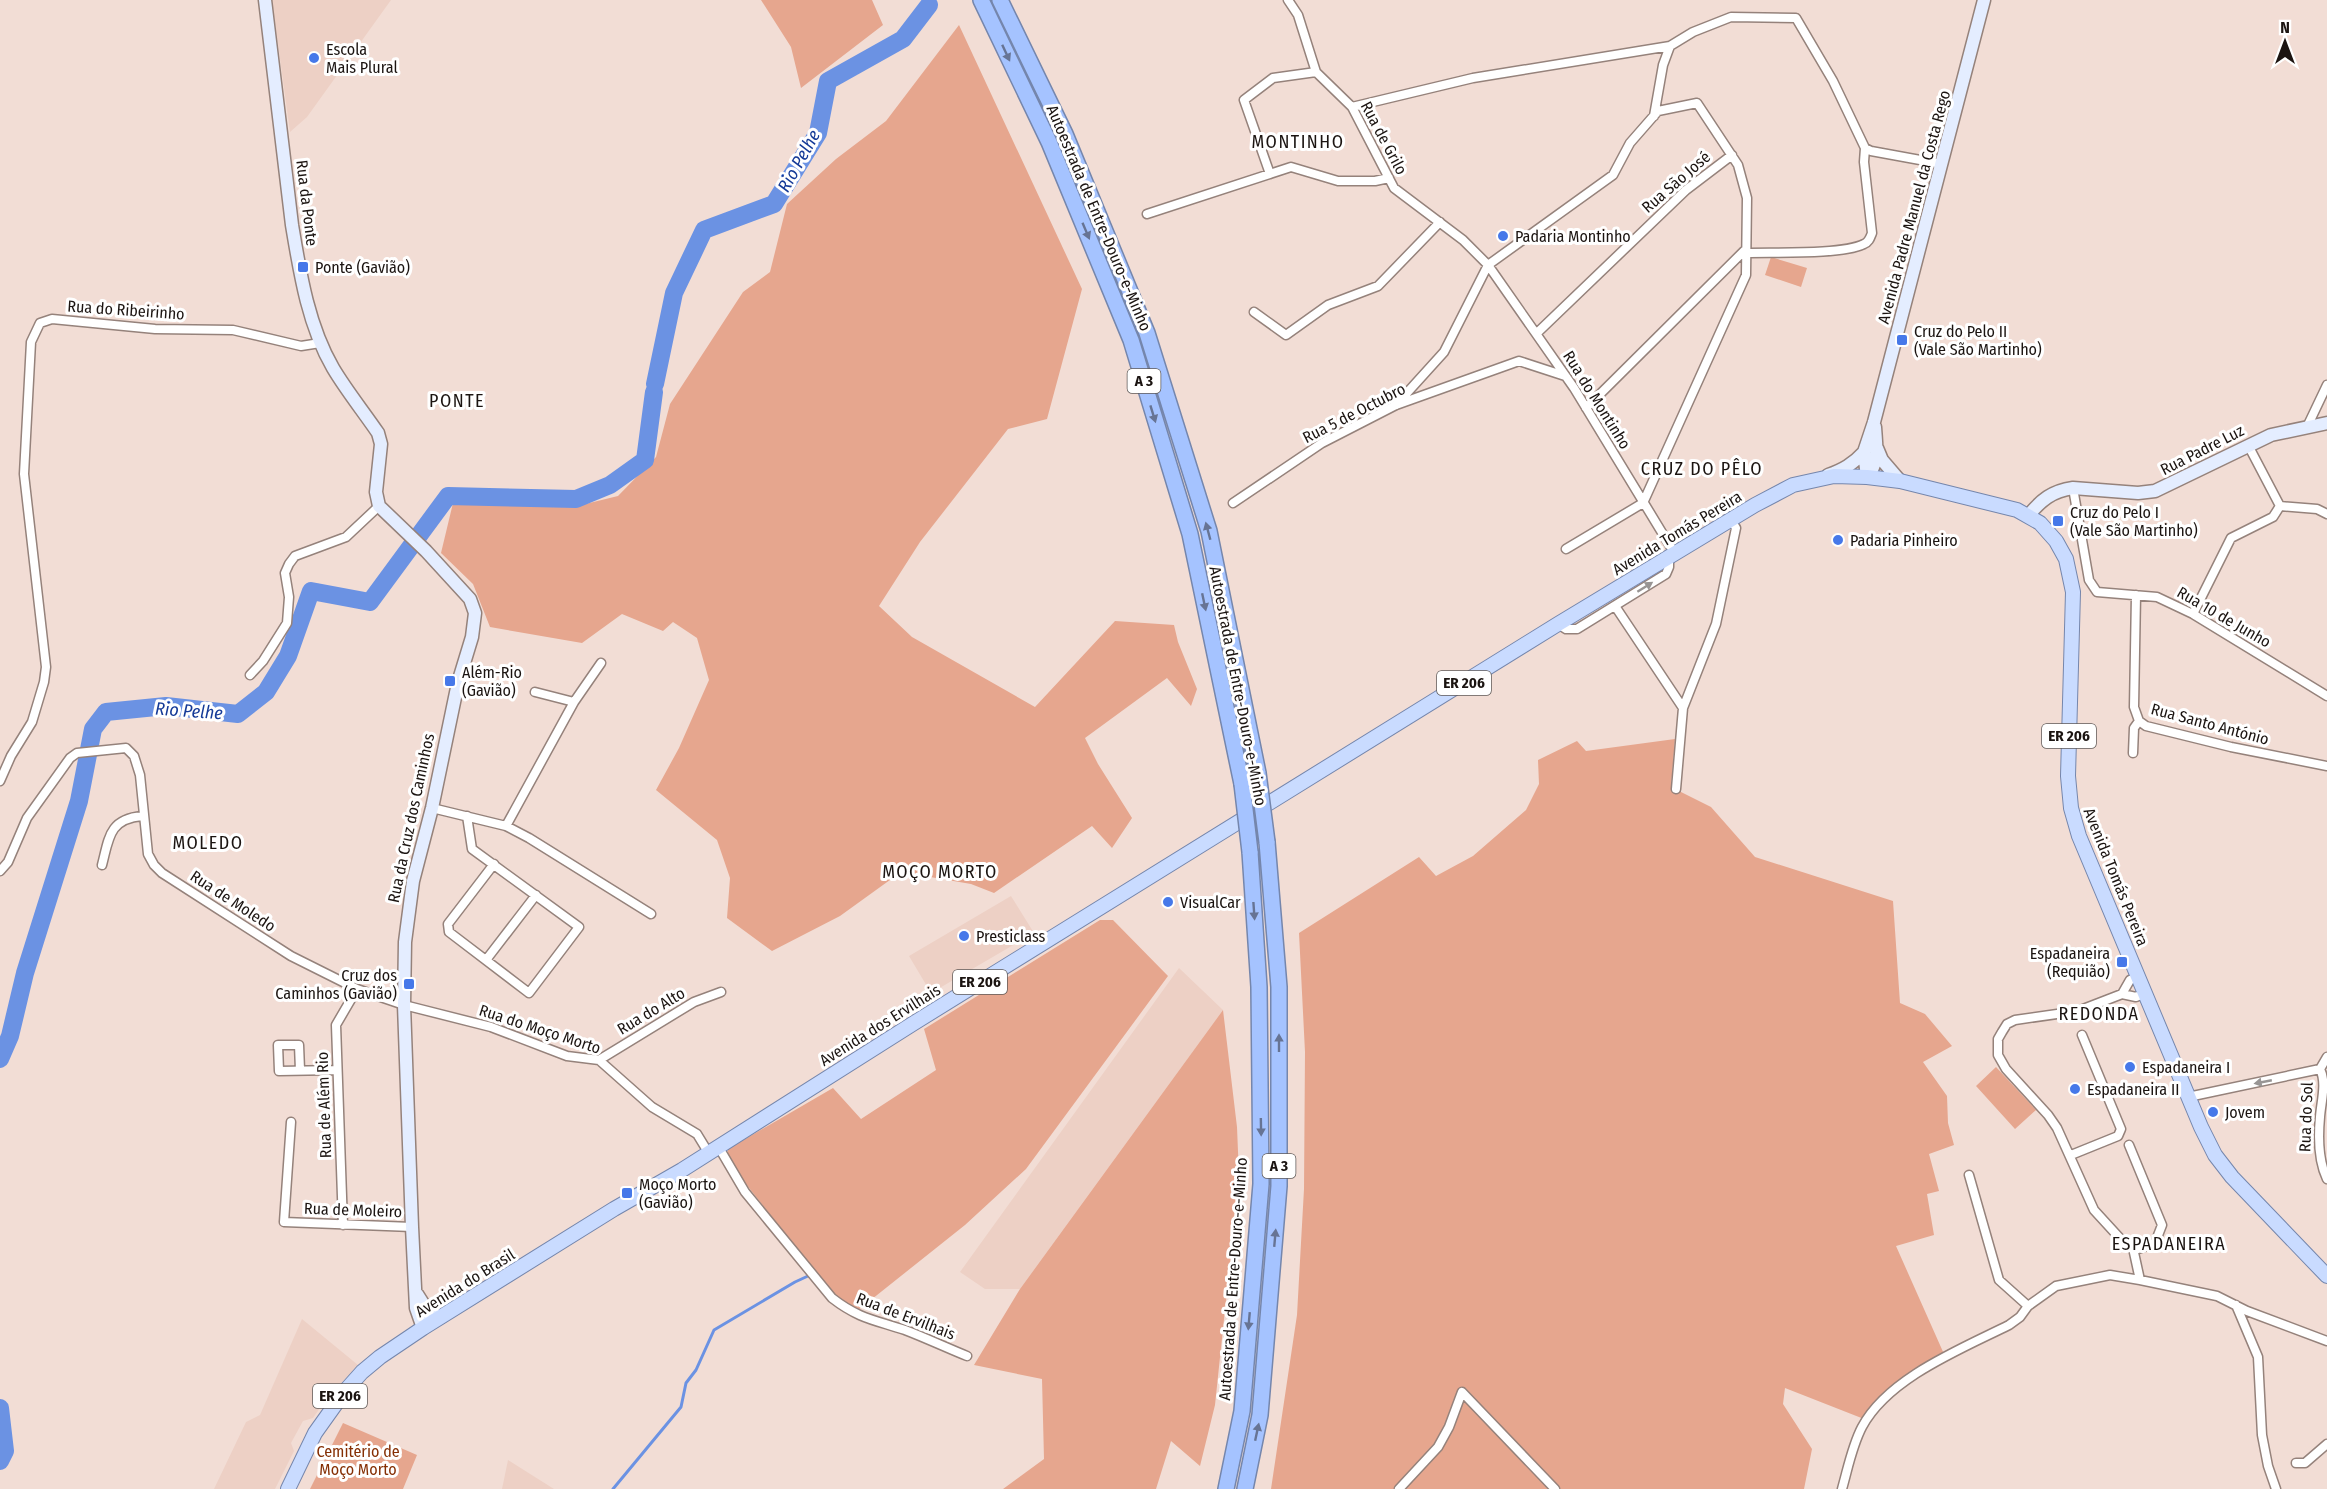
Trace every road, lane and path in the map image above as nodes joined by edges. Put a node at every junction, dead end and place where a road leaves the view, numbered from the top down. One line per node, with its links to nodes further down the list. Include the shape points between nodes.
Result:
1 (265, 0): 21 (street, Rua da Ponte, via 292,225)
2 (981, 0): 105 (highway, Autoestrada de Entre-Douro-e-Minho / A 3, one-way to 105, bridge, via 1049,142 1131,340 1190,534 1242,783 1259,987 1261,1184 1242,1411)
3 (1000, 0): 106 (highway, Autoestrada de Entre-Douro-e-Minho / A 3, one-way to 3, bridge, via 1260,1415 1279,1186 1279,987 1258,773 1209,531 1147,333 1065,134)
4 (1288, 0): 7 (street, Rua de Grilo, via 1298,15)
5 (1984, 0): 12 (street, Avenida Padre Manuel da Costa Rego)
6 (1670, 46): 8 (street, via 1473,78); 9 (street); 10 (street, via 1731,17 1796,18 1833,81)
7 (1316, 72): 8 (street, Rua de Grilo); 13 (street, via 1273,78 1245,100)
8 (1352, 107): 14 (street, Rua de Grilo)
9 (1654, 116): 11 (street, via 1658,111 1697,104); 18 (street, via 1630,143 1613,175)
10 (1865, 148): 12 (street); 17 (street, via 1870,240 1837,250)
11 (1732, 155): 17 (street, via 1747,198); 20 (street, Rua São José, via 1686,190)
12 (1942, 164): 26 (street, Avenida Padre Manuel da Costa Rego)
13 (1270, 174): 14 (street, via 1291,167 1338,181); 15 (street)
14 (1389, 178): 16 (street, Rua de Grilo, via 1394,188)
15 (1147, 214)
16 (1440, 222): 18 (street, Rua de Grilo); 19 (street, via 1378,286 1328,305 1286,335)
17 (1746, 251): 25 (street); 37 (street, via 1746,275)
18 (1488, 265): 20 (street, Rua do Montinho); 24 (street, via 1444,352)
19 (1254, 312)
20 (1537, 333): 22 (street, Rua do Montinho)
21 (320, 343): 38 (street, Rua da Ponte, via 378,432); 58 (street, Rua do Ribeirinho, via 301,346 233,330 52,319 40,323 31,342 24,474 46,667 32,722)
22 (1566, 376): 24 (street, Rua 5 de Octubro, via 1519,361); 25 (street, Rua do Montinho)
23 (2327, 385): 28 (street)
24 (1396, 405): 36 (street, Rua 5 de Octubro, via 1322,443)
25 (1586, 408): 37 (street, Rua do Montinho)
26 (1874, 422): 30 (street, Avenida Padre Manuel da Costa Rego); 31 (street, Avenida Padre Manuel da Costa Rego)
27 (2327, 423): 28 (street, Rua Padre Luz)
28 (2307, 427): 29 (street, Rua Padre Luz)
29 (2248, 445): 35 (street, Rua Padre Luz, via 2155,491); 39 (street)
30 (1876, 447): 32 (street, Avenida Padre Manuel da Costa Rego, via 1876,462); 34 (street, Avenida Padre Manuel da Costa Rego)
31 (1864, 452): 32 (street, Avenida Padre Manuel da Costa Rego); 33 (street, via 1841,471)
32 (1867, 477): 33 (main road, Avenida Tomás Pereira / ER 206); 34 (main road, Avenida Tomás Pereira / ER 206)
33 (1819, 478): 42 (main road, Avenida Tomás Pereira / ER 206, via 1793,485)
34 (1900, 482): 41 (main road, Avenida Tomás Pereira / ER 206, via 2002,505)
35 (2073, 488): 41 (street, Rua Padre Luz, via 2051,494); 45 (street, Rua 10 de Junho, via 2090,580 2097,592)
36 (1233, 503)
37 (1643, 503): 43 (street); 44 (street, Rua do Montinho)
38 (379, 506): 50 (street, via 346,537 295,556 285,573 289,597 287,623); 60 (street, Rua da Cruz dos Caminhos, via 470,599 475,613)
39 (2280, 506): 40 (street, via 2317,509); 47 (street, via 2273,518 2231,538)
40 (2327, 514)
41 (2028, 516): 71 (main road, Avenida Tomás Pereira / ER 206, via 2056,541 2071,575 2071,808)
42 (1731, 520): 44 (main road, Avenida Tomás Pereira / ER 206); 54 (street, via 1736,528 1716,624)
43 (1566, 549)
44 (1672, 556): 46 (street, one-way to 44, via 1666,574); 48 (main road, Avenida Tomás Pereira / ER 206)
45 (2136, 595): 47 (street, Rua 10 de Junho, via 2157,597); 55 (street, Rua Santo António, via 2134,706)
46 (1615, 606): 48 (street, via 1577,629); 54 (street)
47 (2193, 614): 52 (street, Rua 10 de Junho)
48 (1558, 624): 61 (main road, Avenida Tomás Pereira / ER 206)
49 (601, 663): 53 (street)
50 (250, 675)
51 (535, 692): 53 (street)
52 (2327, 696)
53 (574, 702): 64 (street)
54 (1683, 708): 59 (street)
55 (2139, 721): 56 (street, via 2134,728); 57 (street, Rua Santo António, via 2231,747)
56 (2133, 753)
57 (2327, 766)
58 (0, 781)
59 (1676, 789)
60 (432, 808): 63 (street); 75 (street, Rua da Cruz dos Caminhos, via 410,896)
61 (1254, 813): 85 (main road, Avenida dos Ervilhais / ER 206)
62 (142, 816): 66 (street, via 117,823 109,836); 67 (street, Rua de Moledo, via 140,775 134,756 126,748 77,753 27,818 8,862); 72 (street, Rua de Moledo, via 148,854 162,873 291,956)
63 (467, 816): 64 (street); 65 (street, via 472,849)
64 (506, 825): 69 (street)
65 (494, 864): 68 (street); 70 (street, via 448,924 449,932)
66 (102, 866)
67 (0, 871)
68 (536, 895): 70 (street); 70 (street, via 579,927 529,993)
69 (651, 914)
70 (486, 960)
71 (2142, 986): 74 (street, via 2136,997); 74 (street, via 2130,980); 82 (main road, ER 206)
72 (357, 989): 75 (street, Rua de Moledo); 81 (street, Rua de Além Rio, via 336,1025)
73 (721, 992): 78 (street, Rua do Alto, via 694,1002)
74 (2122, 994): 86 (street, via 2078,1011 2015,1020 2007,1024 1998,1039 1997,1048 2006,1069 2048,1115)
75 (404, 1005): 78 (street, Rua do Moço Morto, via 491,1027 567,1056); 90 (street, Rua da Cruz dos Caminhos)
76 (2082, 1035): 86 (street, via 2121,1129 2118,1136)
77 (2327, 1057): 79 (street, Rua do Sol)
78 (598, 1060): 85 (street, Rua do Moço Morto, via 652,1107)
79 (2320, 1069): 82 (street, one-way to 82); 88 (street, Rua do Sol, via 2324,1081 2320,1158)
80 (300, 1070): 81 (street)
81 (337, 1070): 89 (street, Rua de Além Rio)
82 (2188, 1096): 93 (main road, ER 206, via 2215,1155)
83 (291, 1122): 89 (street, Rua de Moleiro, via 284,1222)
84 (2129, 1145): 91 (street, via 2162,1225 2155,1242)
85 (713, 1149): 92 (street, Rua do Moço Morto); 98 (main road, Avenida do Brasil / ER 206)
86 (2071, 1155): 91 (street, via 2094,1210)
87 (1969, 1175): 97 (street, via 1999,1280)
88 (2327, 1179)
89 (343, 1225): 90 (street, Rua de Moleiro)
90 (412, 1227): 95 (street, Rua da Cruz dos Caminhos)
91 (2133, 1248): 94 (street)
92 (812, 1274): 101 (street, Rua de Ervilhais, via 846,1310)
93 (2327, 1276)
94 (2140, 1280): 96 (street, via 2217,1296); 97 (street, via 2110,1275 2056,1287)
95 (416, 1292): 98 (street, via 429,1313); 99 (street, Rua da Cruz dos Caminhos, via 416,1308)
96 (2236, 1305): 100 (street); 110 (street, via 2258,1357 2262,1435)
97 (2028, 1306): 109 (street, via 2008,1325 1934,1362 1889,1396 1863,1426)
98 (441, 1317): 99 (main road, Avenida do Brasil / ER 206)
99 (423, 1328): 104 (main road, Avenida do Brasil / ER 206, via 371,1365 345,1391 315,1433)
100 (2327, 1341)
101 (967, 1356)
102 (2327, 1444): 103 (street, via 2305,1463)
103 (2296, 1463)
104 (288, 1489)
105 (1226, 1489)
106 (1245, 1489)
107 (1399, 1489): 108 (street, via 1444,1437 1462,1392)
108 (1555, 1489)
109 (1842, 1489)
110 (2276, 1489)

